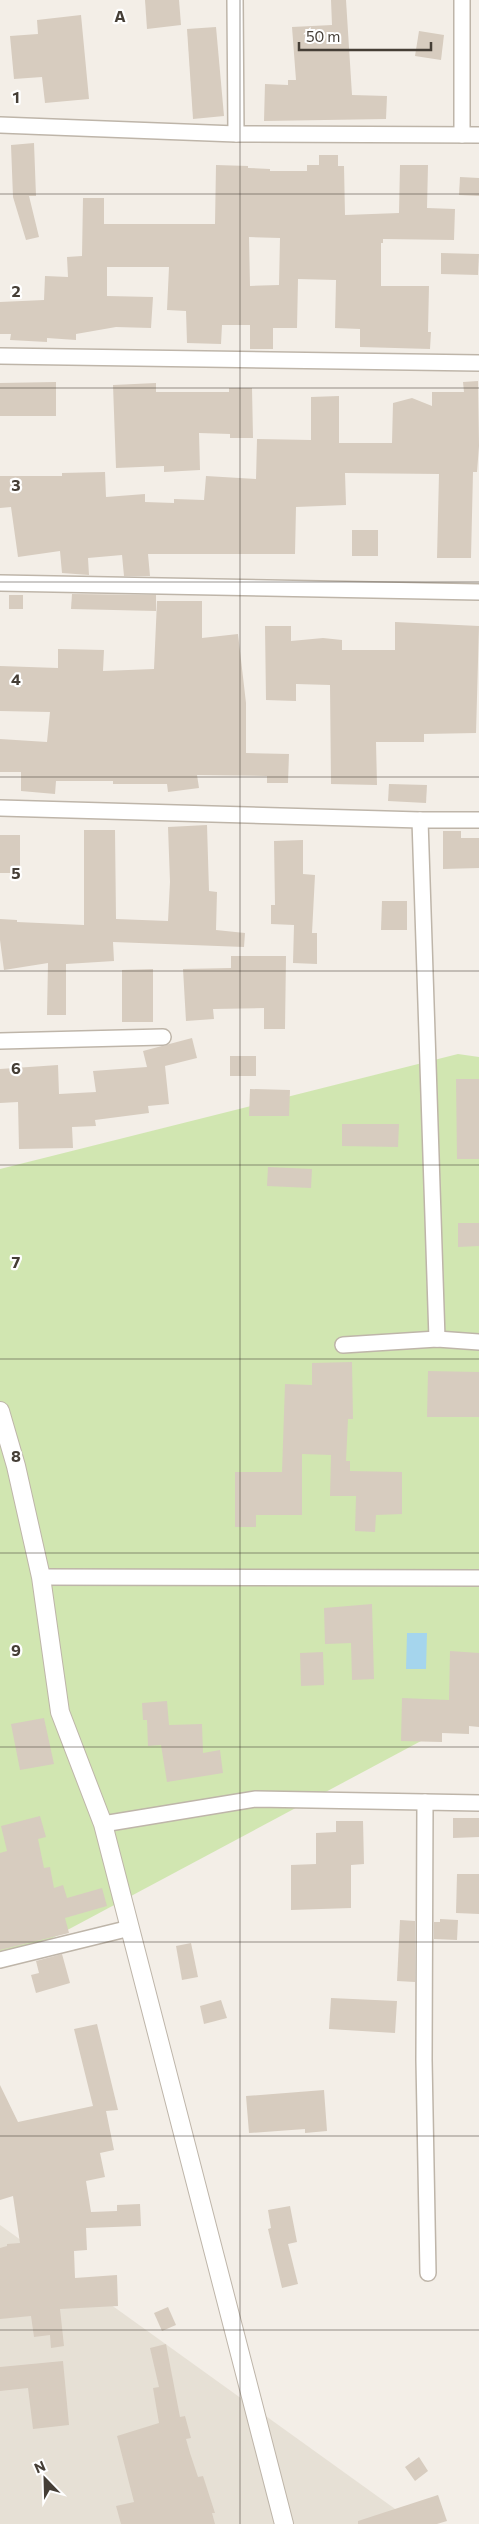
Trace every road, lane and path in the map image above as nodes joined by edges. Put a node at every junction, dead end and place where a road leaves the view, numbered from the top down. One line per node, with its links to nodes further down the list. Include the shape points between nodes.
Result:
1 (235, 0): 4 (street)
2 (462, 0): 5 (street)
3 (0, 126): 4 (street)
4 (236, 134): 5 (street)
5 (462, 135): 6 (street)
6 (479, 135)
7 (0, 356): 8 (street)
8 (479, 363)
9 (0, 583): 10 (street)
10 (479, 592)
11 (0, 808): 12 (street)
12 (420, 820): 13 (street); 16 (street)
13 (479, 820)
14 (163, 1037): 15 (street)
15 (0, 1040)
16 (437, 1340): 17 (street); 18 (street)
17 (479, 1342)
18 (343, 1345)
19 (0, 1411): 20 (street)
20 (41, 1577): 21 (street); 24 (street, via 60,1712)
21 (479, 1578)
22 (425, 1802): 23 (street); 24 (street, via 256,1799); 27 (street, via 424,2060)
23 (479, 1803)
24 (103, 1824): 25 (street)
25 (130, 1928): 26 (street); 28 (street)
26 (0, 1960)
27 (428, 2273)
28 (284, 2524)

